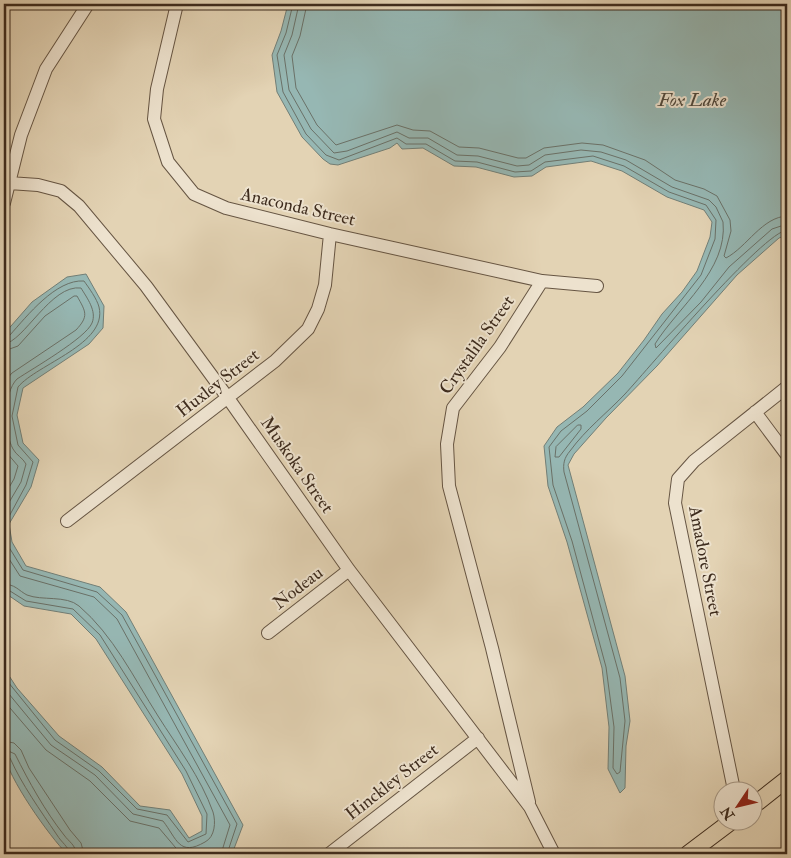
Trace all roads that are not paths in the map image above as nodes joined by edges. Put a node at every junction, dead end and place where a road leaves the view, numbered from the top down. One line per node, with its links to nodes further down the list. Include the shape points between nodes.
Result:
1 (88, 4): 3 (street, via 46,68 21,134)
2 (177, 4): 5 (street, Anaconda Street, via 157,89 154,119 168,162 194,194 226,208)
3 (9, 183): 4 (street); 9 (street, Muskoka Street, via 61,191 79,206 146,286)
4 (4, 203)
5 (330, 234): 6 (street, Anaconda Street); 9 (street, Huxley Street, via 325,285 308,328 275,361)
6 (542, 281): 7 (street, Anaconda Street); 13 (street, Crystalila Street, via 500,347 453,408 447,444 450,486)
7 (597, 286)
8 (787, 387): 10 (street, Amadore Street)
9 (228, 398): 12 (street, Huxley Street); 14 (street, Muskoka Street)
10 (755, 412): 11 (street); 18 (street, Amadore Street, via 694,461 678,479 674,504)
11 (787, 455)
12 (67, 521)
13 (458, 521): 20 (street, Muskoka Street)
14 (349, 570): 15 (street, Nodeau); 16 (street, Muskoka Street)
15 (268, 633)
16 (478, 738): 20 (street, Muskoka Street); 22 (street, Hinckley Street)
17 (787, 779): 19 (main road)
18 (732, 780)
19 (764, 797)
20 (530, 807): 23 (street, Muskoka Street)
21 (720, 830): 24 (main road)
22 (329, 854)
23 (554, 854)
24 (688, 854)

